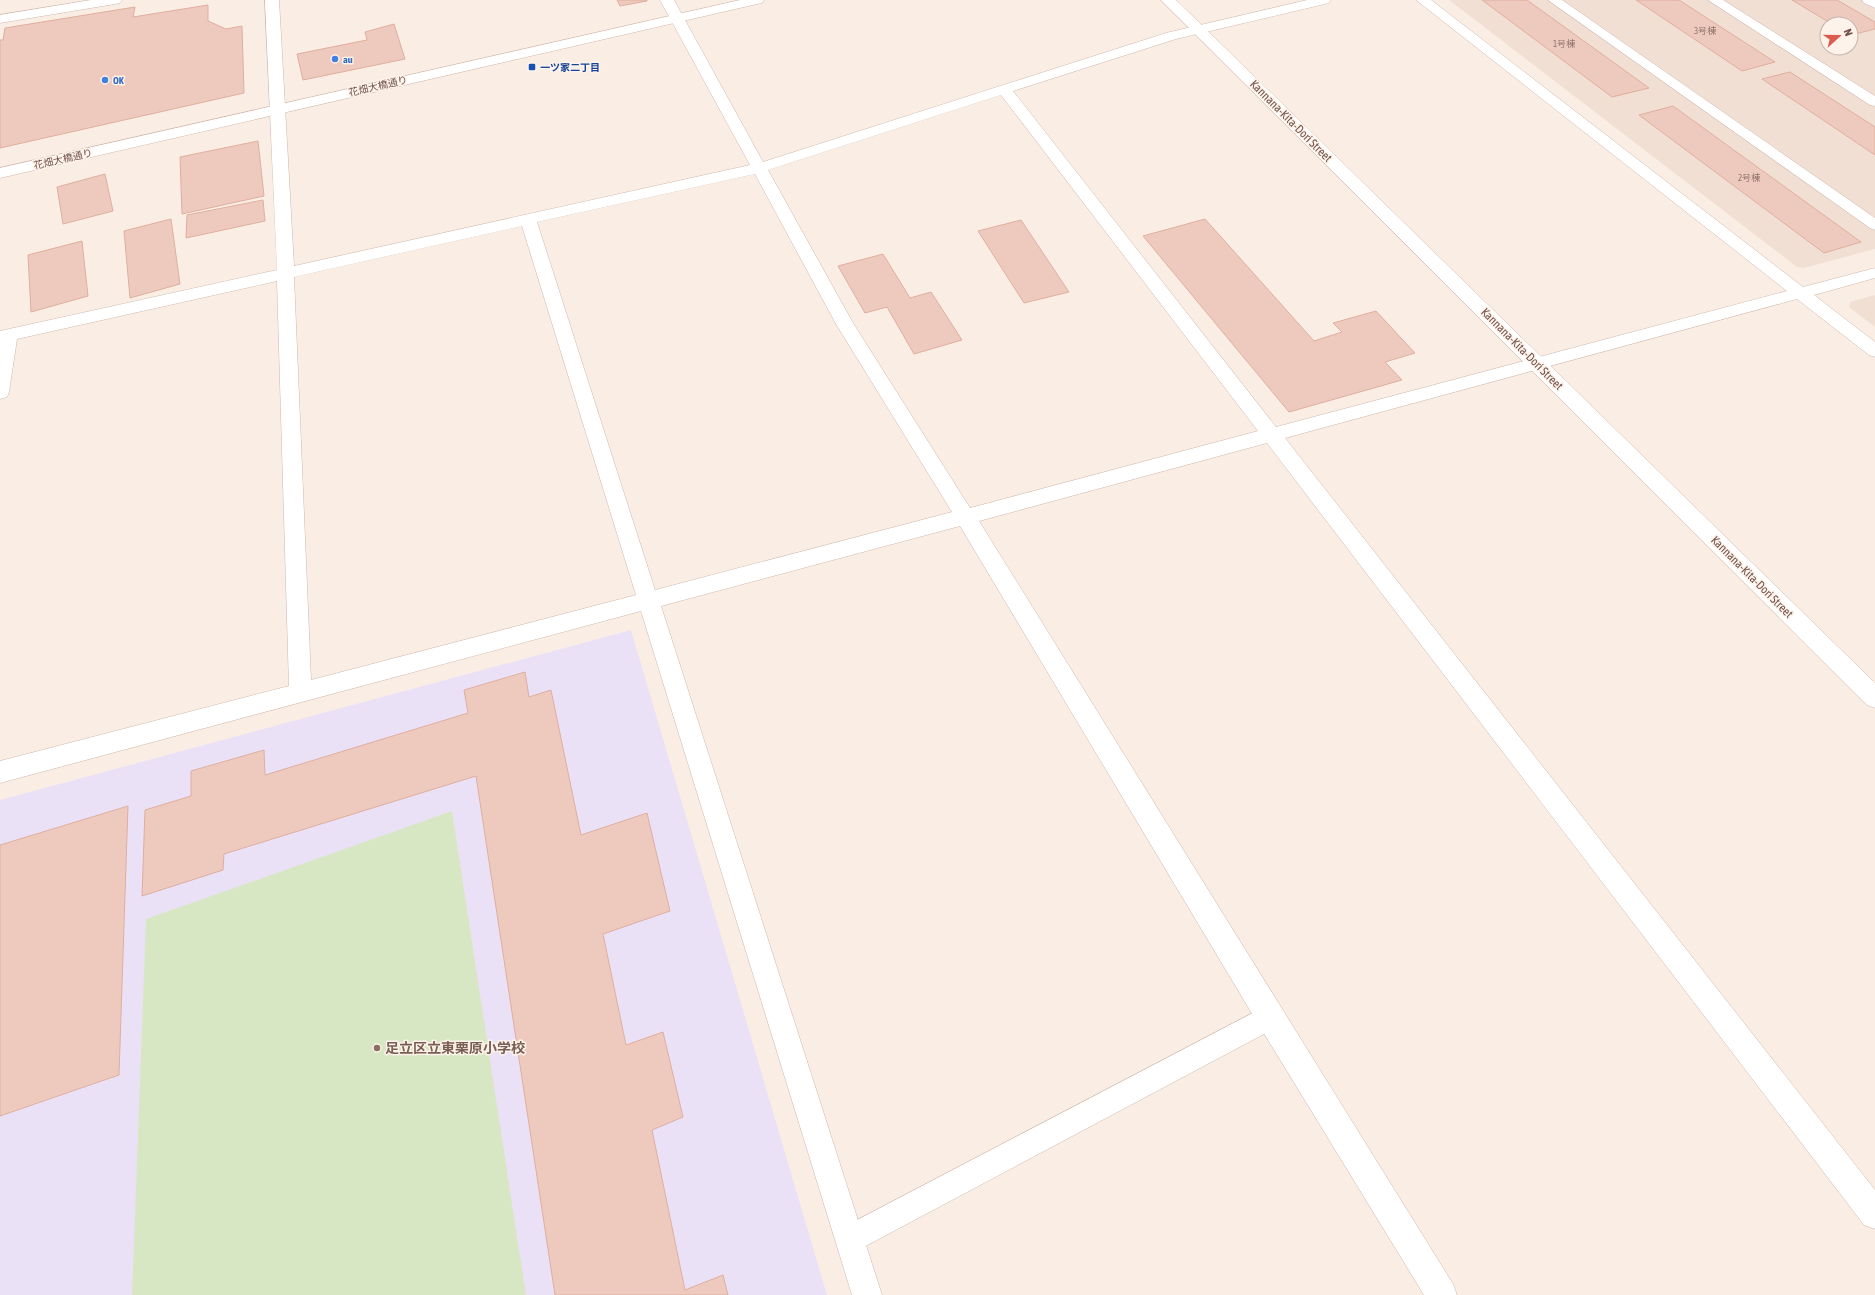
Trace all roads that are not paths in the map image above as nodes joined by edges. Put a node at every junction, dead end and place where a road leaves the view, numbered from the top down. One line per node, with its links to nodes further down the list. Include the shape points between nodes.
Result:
1 (115, 0): 10 (street)
2 (272, 0): 17 (street)
3 (757, 0): 12 (street, 花畑大橋通り)
4 (1168, 0): 14 (street, Kannana-Kita-Dori Street)
5 (1324, 0): 14 (street)
6 (1423, 0): 24 (street)
7 (1554, 0): 21 (lane)
8 (1714, 0): 16 (lane)
9 (1868, 0): 11 (lane)
10 (68, 4): 13 (street)
11 (1875, 4)
12 (672, 9): 17 (street, 花畑大橋通り); 18 (street)
13 (0, 19)
14 (1197, 29): 15 (street); 27 (street, Kannana-Kita-Dori Street)
15 (1004, 89): 18 (street); 29 (street)
16 (1875, 102)
17 (277, 109): 19 (street, 花畑大橋通り); 22 (street)
18 (759, 168): 20 (street); 30 (street, via 845,324)
19 (0, 173)
20 (528, 219): 22 (street); 31 (street)
21 (1875, 225)
22 (285, 273): 25 (street); 32 (street)
23 (1875, 273): 24 (street)
24 (1801, 293): 26 (street); 27 (street)
25 (5, 336): 28 (street)
26 (1875, 351)
27 (1536, 364): 29 (street); 33 (street, Kannana-Kita-Dori Street)
28 (0, 392)
29 (1270, 434): 30 (street); 36 (street)
30 (964, 516): 31 (street); 35 (street)
31 (648, 599): 32 (street); 37 (street)
32 (300, 692): 34 (street)
33 (1875, 698)
34 (0, 772)
35 (1270, 1017): 37 (lane); 39 (street)
36 (1875, 1214)
37 (850, 1239): 38 (street)
38 (867, 1295)
39 (1442, 1295)

